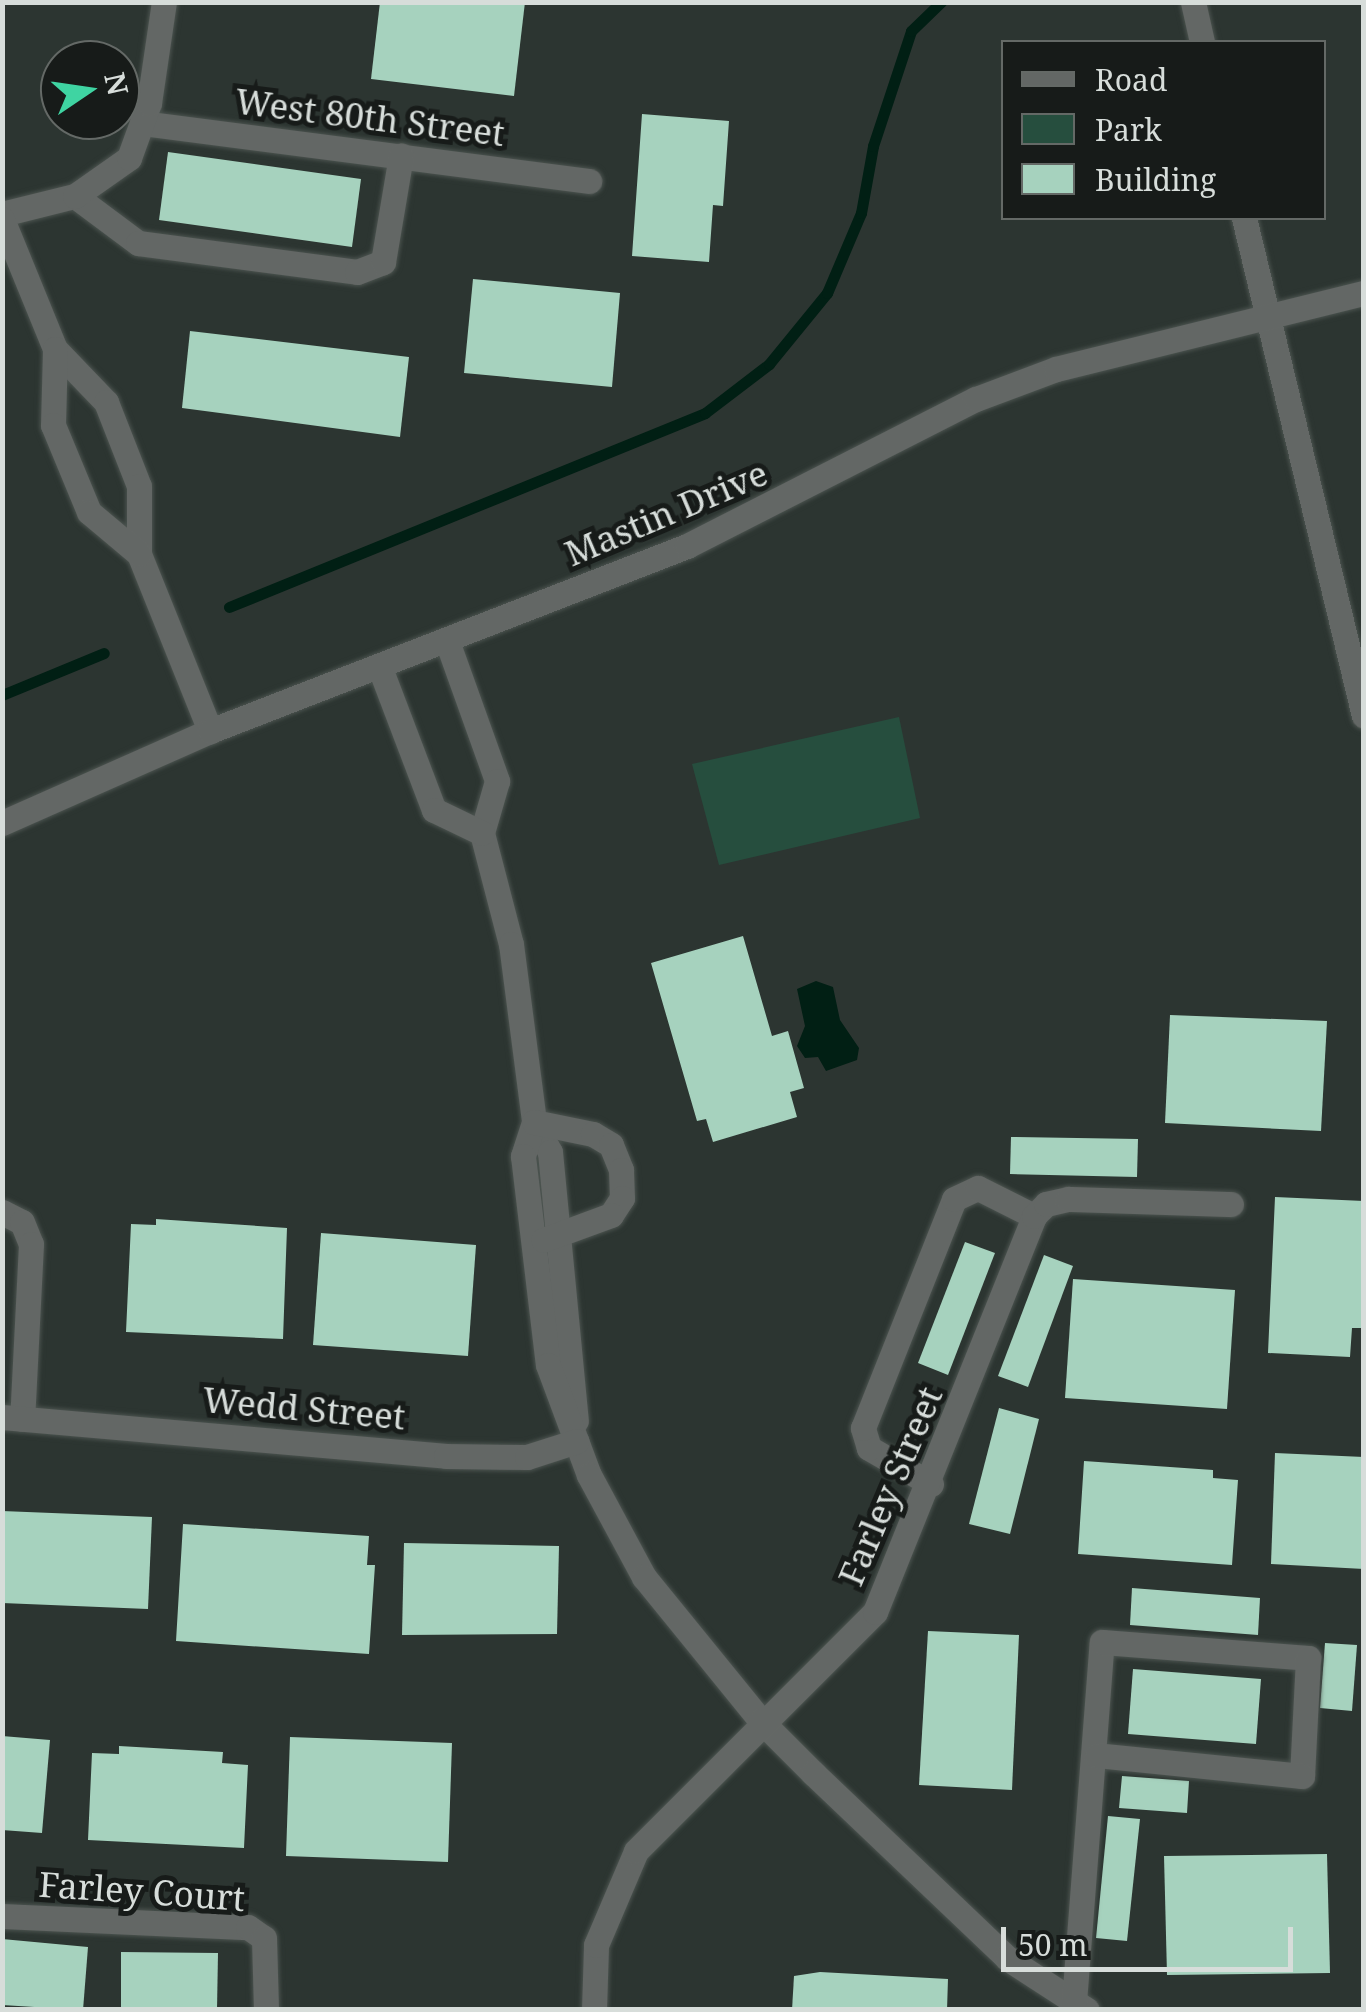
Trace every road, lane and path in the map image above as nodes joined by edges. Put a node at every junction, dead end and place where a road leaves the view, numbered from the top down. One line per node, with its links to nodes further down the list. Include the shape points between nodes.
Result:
1 (164, 2): 4 (street)
2 (1192, 2): 3 (street)
3 (1202, 40)
4 (142, 123): 5 (street, West 80th Street); 7 (street, via 129,158)
5 (401, 156): 6 (street, West 80th Street); 7 (street, via 383,262 357,272 138,242)
6 (589, 181)
7 (76, 196): 8 (street)
8 (2, 217): 12 (street)
9 (1244, 220): 11 (street)
10 (1364, 293): 11 (street, Mastin Drive)
11 (1268, 316): 14 (street, Mastin Drive, via 1056,369 976,399 774,507); 16 (street)
12 (56, 349): 13 (street, via 106,402 139,486); 13 (street, via 53,424 88,512)
13 (139, 554): 18 (street)
14 (447, 641): 15 (street, Mastin Drive); 20 (street, via 497,781)
15 (380, 668): 18 (street, Mastin Drive); 20 (street, via 434,810)
16 (1359, 680): 17 (street)
17 (1364, 716)
18 (210, 731): 19 (street, Mastin Drive)
19 (2, 823)
20 (482, 833): 21 (street, via 511,944)
21 (534, 1122): 25 (street, via 550,1152); 25 (street, via 593,1134 611,1145 620,1170 622,1198 611,1216); 26 (street, via 523,1156)
22 (1231, 1204): 24 (street, via 1068,1199 1046,1204)
23 (2, 1212): 27 (street, via 22,1222 32,1244)
24 (1034, 1216): 29 (street, Farley Street); 29 (street, via 978,1188 954,1199 863,1428 869,1448)
25 (559, 1237): 26 (street); 28 (street, via 575,1360)
26 (532, 1241): 28 (street, via 548,1365)
27 (12, 1418): 28 (street, Wedd Street, via 446,1456 527,1457)
28 (577, 1441): 30 (street, via 614,1528 644,1577)
29 (931, 1484): 30 (street, Farley Street, via 876,1612)
30 (761, 1721): 33 (street, via 1006,1958); 35 (street, Farley Street, via 636,1851 596,1944)
31 (1097, 1755): 31 (street, via 1102,1642 1308,1658 1302,1776); 33 (street)
32 (2, 1916): 34 (street, Farley Court, via 248,1927 264,1938)
33 (1081, 2006)
34 (266, 2010)
35 (594, 2010)

